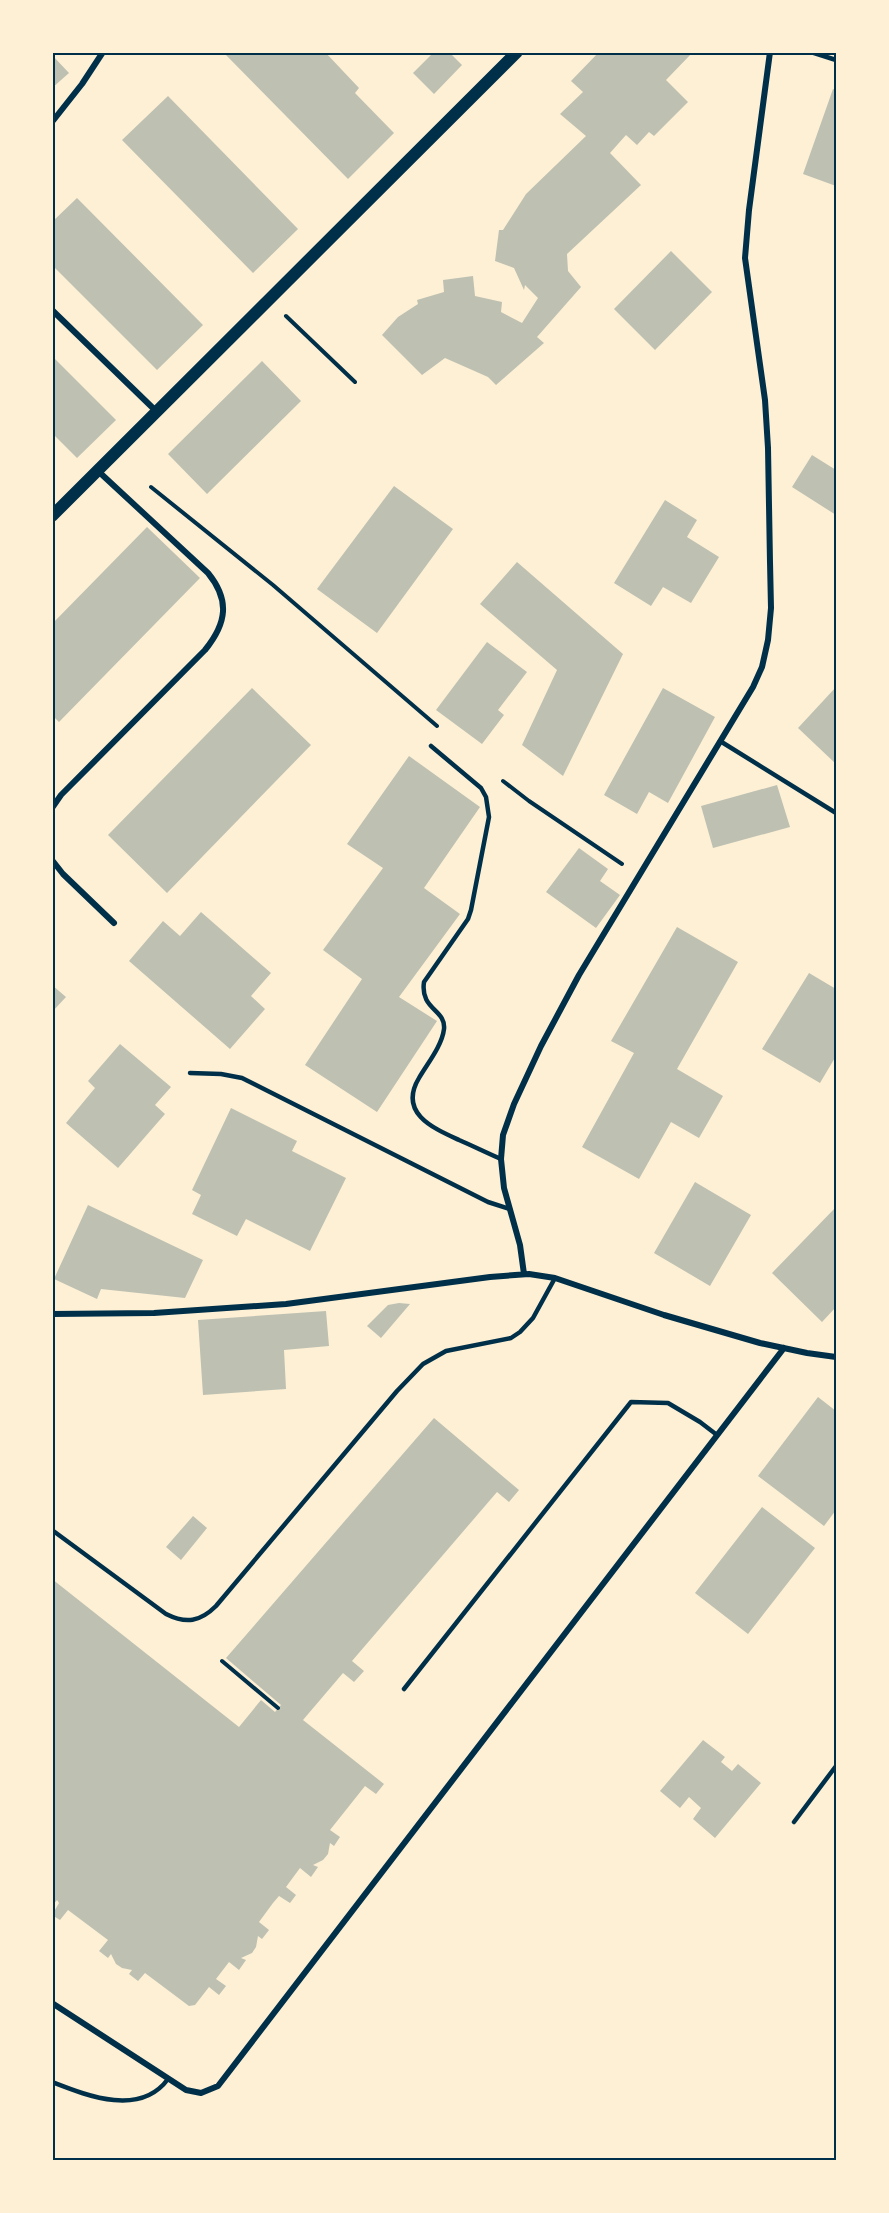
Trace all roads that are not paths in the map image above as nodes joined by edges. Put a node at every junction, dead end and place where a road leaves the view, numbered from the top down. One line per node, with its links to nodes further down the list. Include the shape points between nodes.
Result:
1 (103, 52): 6 (street)
2 (517, 52): 8 (main road)
3 (770, 52): 11 (street, via 745,258 765,400 771,608 762,667)
4 (811, 52): 5 (lane)
5 (837, 60)
6 (52, 122)
7 (52, 310): 8 (street)
8 (157, 412): 9 (main road)
9 (98, 471): 10 (main road); 13 (street, via 208,573 223,598 224,617 205,650)
10 (52, 516)
11 (720, 741): 14 (lane); 18 (street, via 579,975 541,1046 507,1122)
12 (431, 746): 18 (lane, via 480,788 486,796 489,817 468,918 424,982 425,999 441,1017 444,1032 415,1084 413,1102 427,1124)
13 (52, 808)
14 (837, 813)
15 (52, 860): 16 (street)
16 (114, 923)
17 (189, 1073): 19 (lane, via 242,1078 488,1203)
18 (501, 1159): 19 (street)
19 (510, 1209): 20 (street)
20 (524, 1274): 21 (street); 22 (street, via 286,1304 154,1313)
21 (555, 1278): 23 (street, via 664,1315); 26 (lane, via 533,1318 515,1336 446,1351 423,1364 216,1606 198,1620 166,1614)
22 (52, 1314)
23 (784, 1348): 24 (street); 25 (street)
24 (837, 1357)
25 (717, 1435): 27 (lane, via 668,1403 631,1402); 31 (street, via 221,2082 209,2091 196,2093)
26 (52, 1530)
27 (404, 1689)
28 (837, 1766): 29 (lane)
29 (794, 1822)
30 (52, 2003): 31 (street)
31 (168, 2079): 32 (lane, via 149,2096 126,2100 99,2098)
32 (52, 2082)

